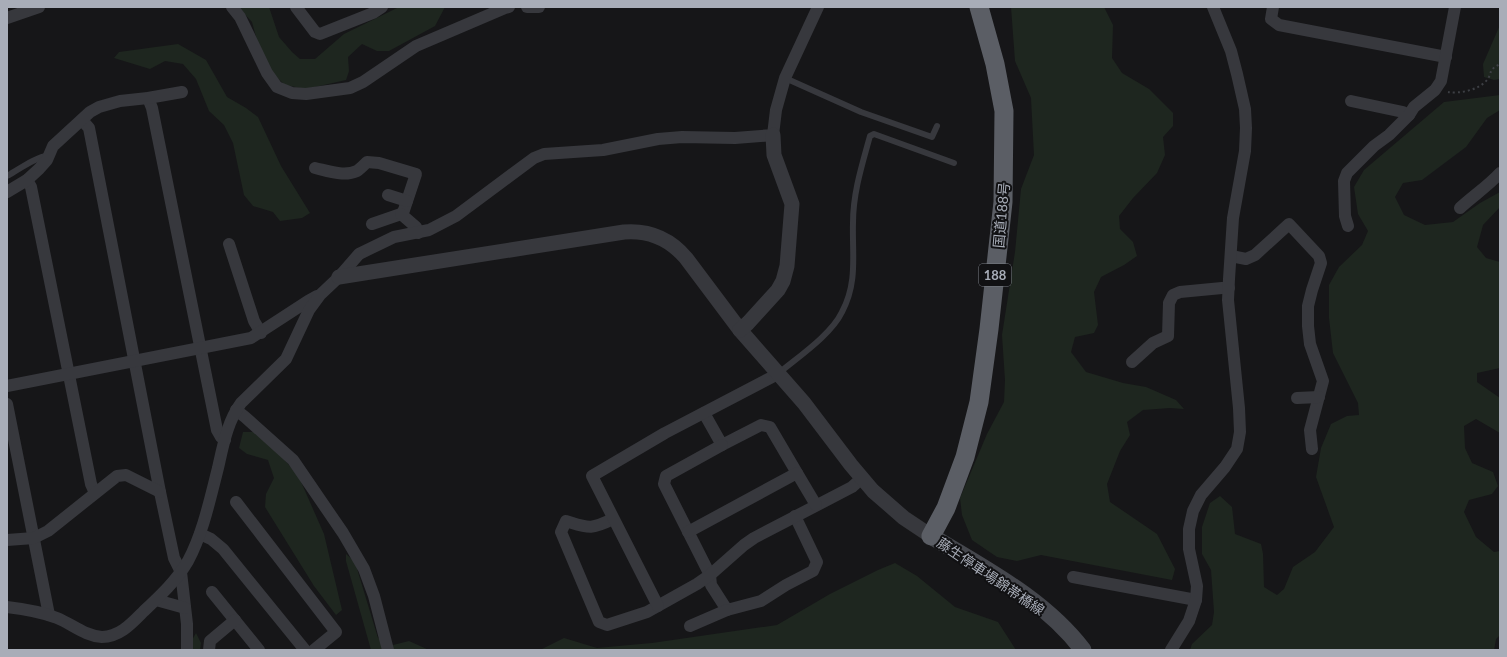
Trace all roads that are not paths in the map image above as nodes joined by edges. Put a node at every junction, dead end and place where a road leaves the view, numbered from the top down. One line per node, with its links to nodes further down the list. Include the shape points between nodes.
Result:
1 (39, 7): 13 (street)
2 (232, 7): 5 (street, via 240,17 267,73 278,86 292,93 306,94 350,88 416,46)
3 (296, 7): 4 (street, via 315,32 320,34)
4 (382, 7)
5 (509, 7)
6 (527, 7): 7 (street)
7 (539, 7)
8 (818, 7): 15 (street)
9 (979, 7): 68 (highway, 国道188号 / 188, via 995,64 1004,111 1003,202 979,402 965,457 946,508)
10 (1213, 7): 38 (street, via 1232,57 1245,109 1245,151 1233,218)
11 (1273, 7): 14 (street, via 1271,19 1279,26)
12 (1455, 7): 14 (street)
13 (7, 18)
14 (1446, 56): 19 (street, via 1441,81)
15 (785, 78): 21 (lane, via 861,112 932,137); 22 (street, via 776,110)
16 (182, 92): 17 (street)
17 (148, 98): 20 (street, via 120,101 98,107); 44 (street)
18 (1351, 101): 19 (street)
19 (1409, 115): 35 (street, via 1347,173 1344,181 1345,216)
20 (82, 120): 23 (street, via 53,146); 45 (street, via 89,128)
21 (937, 126)
22 (773, 135): 36 (street, via 735,138 682,137 603,150 544,154 534,158 456,216); 42 (street, via 774,155 792,204 787,266 778,290)
23 (48, 156): 27 (lane, via 39,158); 28 (street, via 40,169)
24 (954, 163): 48 (lane, via 874,134 870,136 856,187 853,222 854,273 850,293 842,313 828,331)
25 (316, 168): 31 (street, via 343,173 356,171 367,162 416,174)
26 (1500, 173): 32 (street)
27 (7, 176)
28 (27, 180): 29 (street); 47 (street, via 31,187)
29 (7, 192)
30 (388, 195): 31 (street)
31 (407, 202): 33 (street)
32 (1460, 208)
33 (401, 214): 34 (street); 36 (street, via 416,227)
34 (372, 224)
35 (1348, 226)
36 (418, 233): 39 (street, via 394,237 359,254)
37 (229, 244): 43 (street)
38 (1231, 256): 40 (street); 50 (street, via 1246,258 1255,254 1289,224 1319,256 1321,263 1309,300 1308,326 1310,344 1323,381)
39 (339, 277): 41 (street); 42 (street, via 624,232 644,232 663,238 679,250)
40 (1228, 288): 46 (street, via 1180,292 1173,295 1169,303 1168,336 1153,343); 76 (street, via 1240,432 1236,449 1201,495 1193,511 1189,529 1189,549 1197,586)
41 (320, 295): 43 (street); 53 (street, via 309,310 286,359)
42 (740, 330): 48 (street)
43 (260, 333): 44 (street, via 251,338)
44 (200, 347): 45 (street); 55 (street, via 217,430)
45 (134, 361): 47 (street); 60 (street)
46 (1132, 362)
47 (69, 374): 49 (street); 61 (street)
48 (778, 374): 54 (street); 59 (street, via 804,403)
49 (7, 386)
50 (1319, 397): 51 (street); 57 (street, via 1310,430)
51 (1297, 398)
52 (7, 404): 69 (street)
53 (236, 410): 55 (street); 89 (street, via 293,460 343,533 364,569)
54 (704, 413): 56 (street); 65 (street, via 664,433 592,476)
55 (225, 440): 67 (street)
56 (722, 445): 58 (street, via 761,425 770,427); 66 (street, via 666,476 664,484)
57 (1312, 449)
58 (797, 473): 63 (street); 66 (street)
59 (862, 478): 63 (street, via 852,487); 68 (street, via 899,514)
60 (160, 492): 61 (street, via 126,475 117,476); 71 (street, via 174,558)
61 (95, 493): 69 (street, via 48,531)
62 (236, 502): 88 (street, via 336,632)
63 (816, 505): 64 (street)
64 (795, 516): 72 (street, via 744,545); 80 (street, via 818,562 813,571 761,600)
65 (612, 519): 77 (street); 77 (street, via 589,528 566,522 561,532 599,622 607,625)
66 (688, 532): 72 (street)
67 (200, 534): 71 (street); 87 (street, via 223,549)
68 (931, 536): 90 (main road, 藤生停車場錦帯橋線, via 1021,592 1072,636)
69 (34, 538): 70 (street); 81 (street)
70 (7, 540)
71 (181, 572): 75 (street); 79 (street)
72 (710, 575): 77 (street); 80 (street, via 711,585)
73 (1073, 577): 76 (street)
74 (212, 592): 82 (street)
75 (156, 600): 79 (street); 81 (street, via 122,632 113,636 93,636)
76 (1196, 600): 91 (street, via 1189,621)
77 (658, 606)
78 (7, 607): 81 (street)
79 (185, 608): 84 (street)
80 (727, 610): 83 (street)
81 (49, 615)
82 (236, 620): 85 (street, via 210,641); 86 (street)
83 (690, 626)
84 (187, 650)
85 (209, 650)
86 (259, 650)
87 (304, 650)
88 (314, 650)
89 (388, 650)
90 (1083, 650)
91 (1171, 650)

